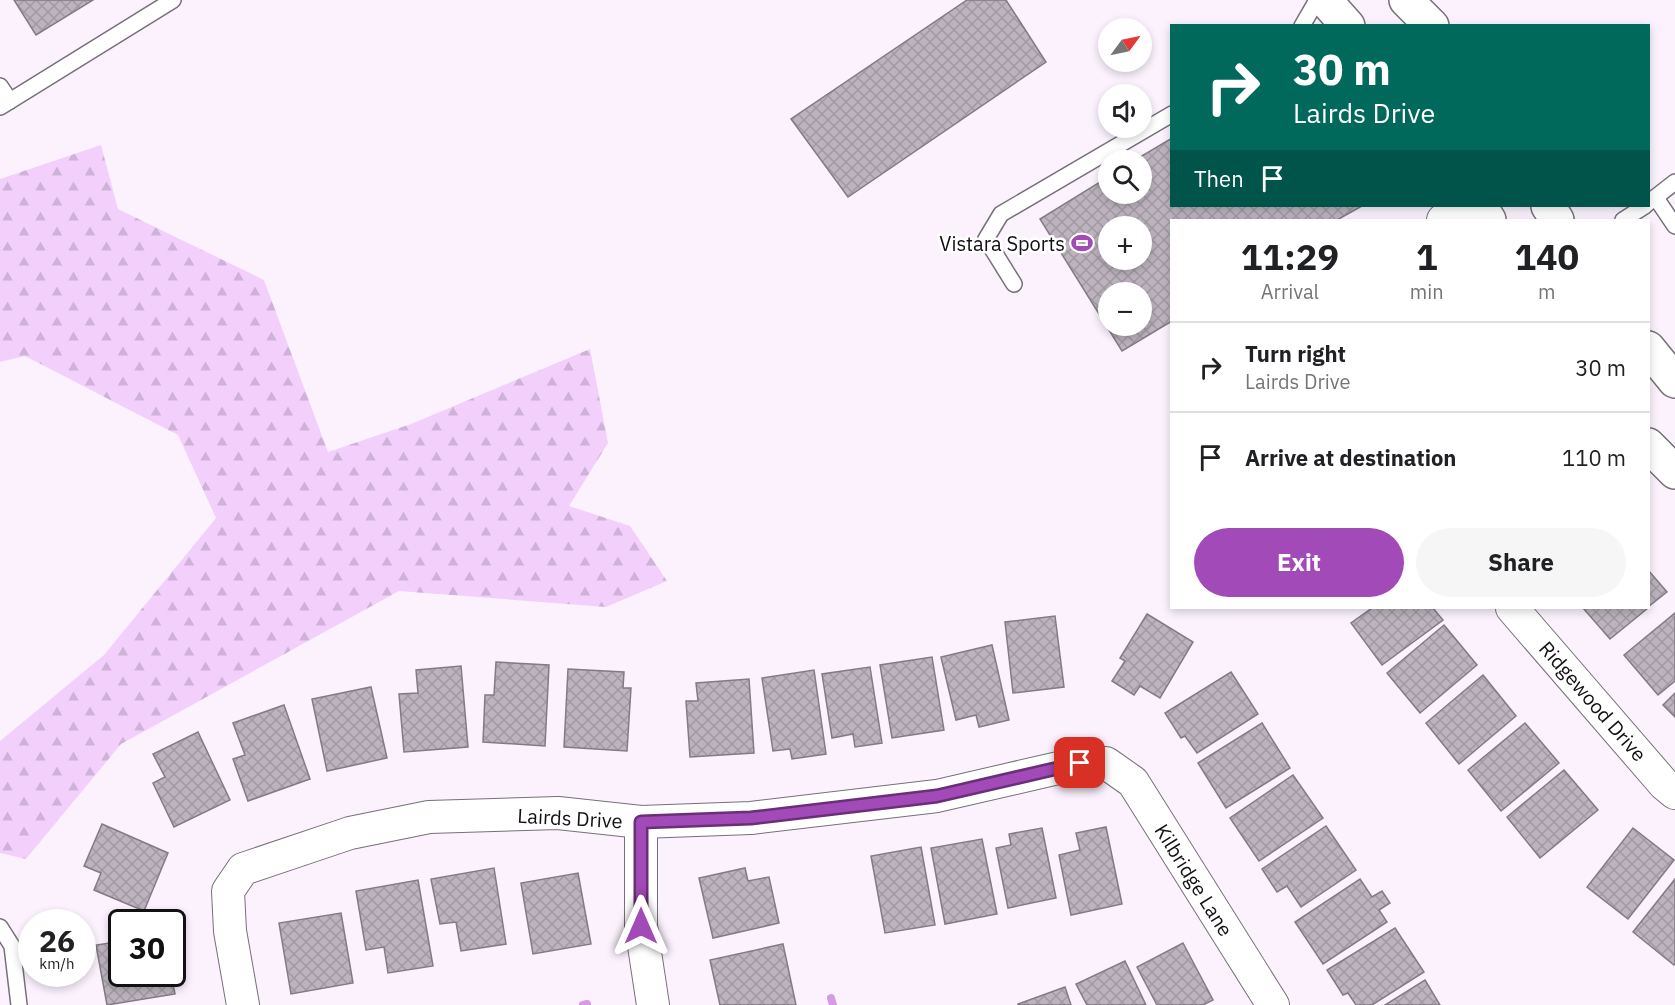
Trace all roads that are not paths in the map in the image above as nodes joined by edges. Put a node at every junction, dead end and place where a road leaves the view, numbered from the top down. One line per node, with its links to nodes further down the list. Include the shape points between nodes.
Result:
1 (173, 0): 9 (lane)
2 (1317, 0): 5 (lane)
3 (1325, 0): 6 (main road)
4 (1406, 0): 7 (main road)
5 (1303, 24)
6 (1346, 24)
7 (1430, 24)
8 (0, 86): 9 (lane)
9 (5, 104)
10 (1170, 115): 18 (lane, via 1001,214 986,239)
11 (1675, 182): 12 (lane)
12 (1650, 202): 17 (lane)
13 (1465, 207): 15 (street)
14 (1642, 207): 16 (lane)
15 (1445, 219)
16 (1624, 219)
17 (1675, 226)
18 (1014, 284)
19 (1650, 350): 20 (main road)
20 (1675, 381)
21 (1650, 447): 22 (main road)
22 (1675, 472)
23 (1513, 609): 25 (street, Ridgewood Drive)
24 (1106, 763): 26 (street, Lairds Drive, via 1080,763 937,796 751,818); 31 (street, Kilbridge Lane, via 1133,782)
25 (1675, 793)
26 (641, 822): 29 (street, Lairds Drive, via 558,813 429,817 350,833 243,869 228,891 230,931); 30 (street, via 641,926)
27 (0, 927): 28 (lane, via 12,946)
28 (19, 1005)
29 (243, 1005)
30 (652, 1005)
31 (1273, 1005)

